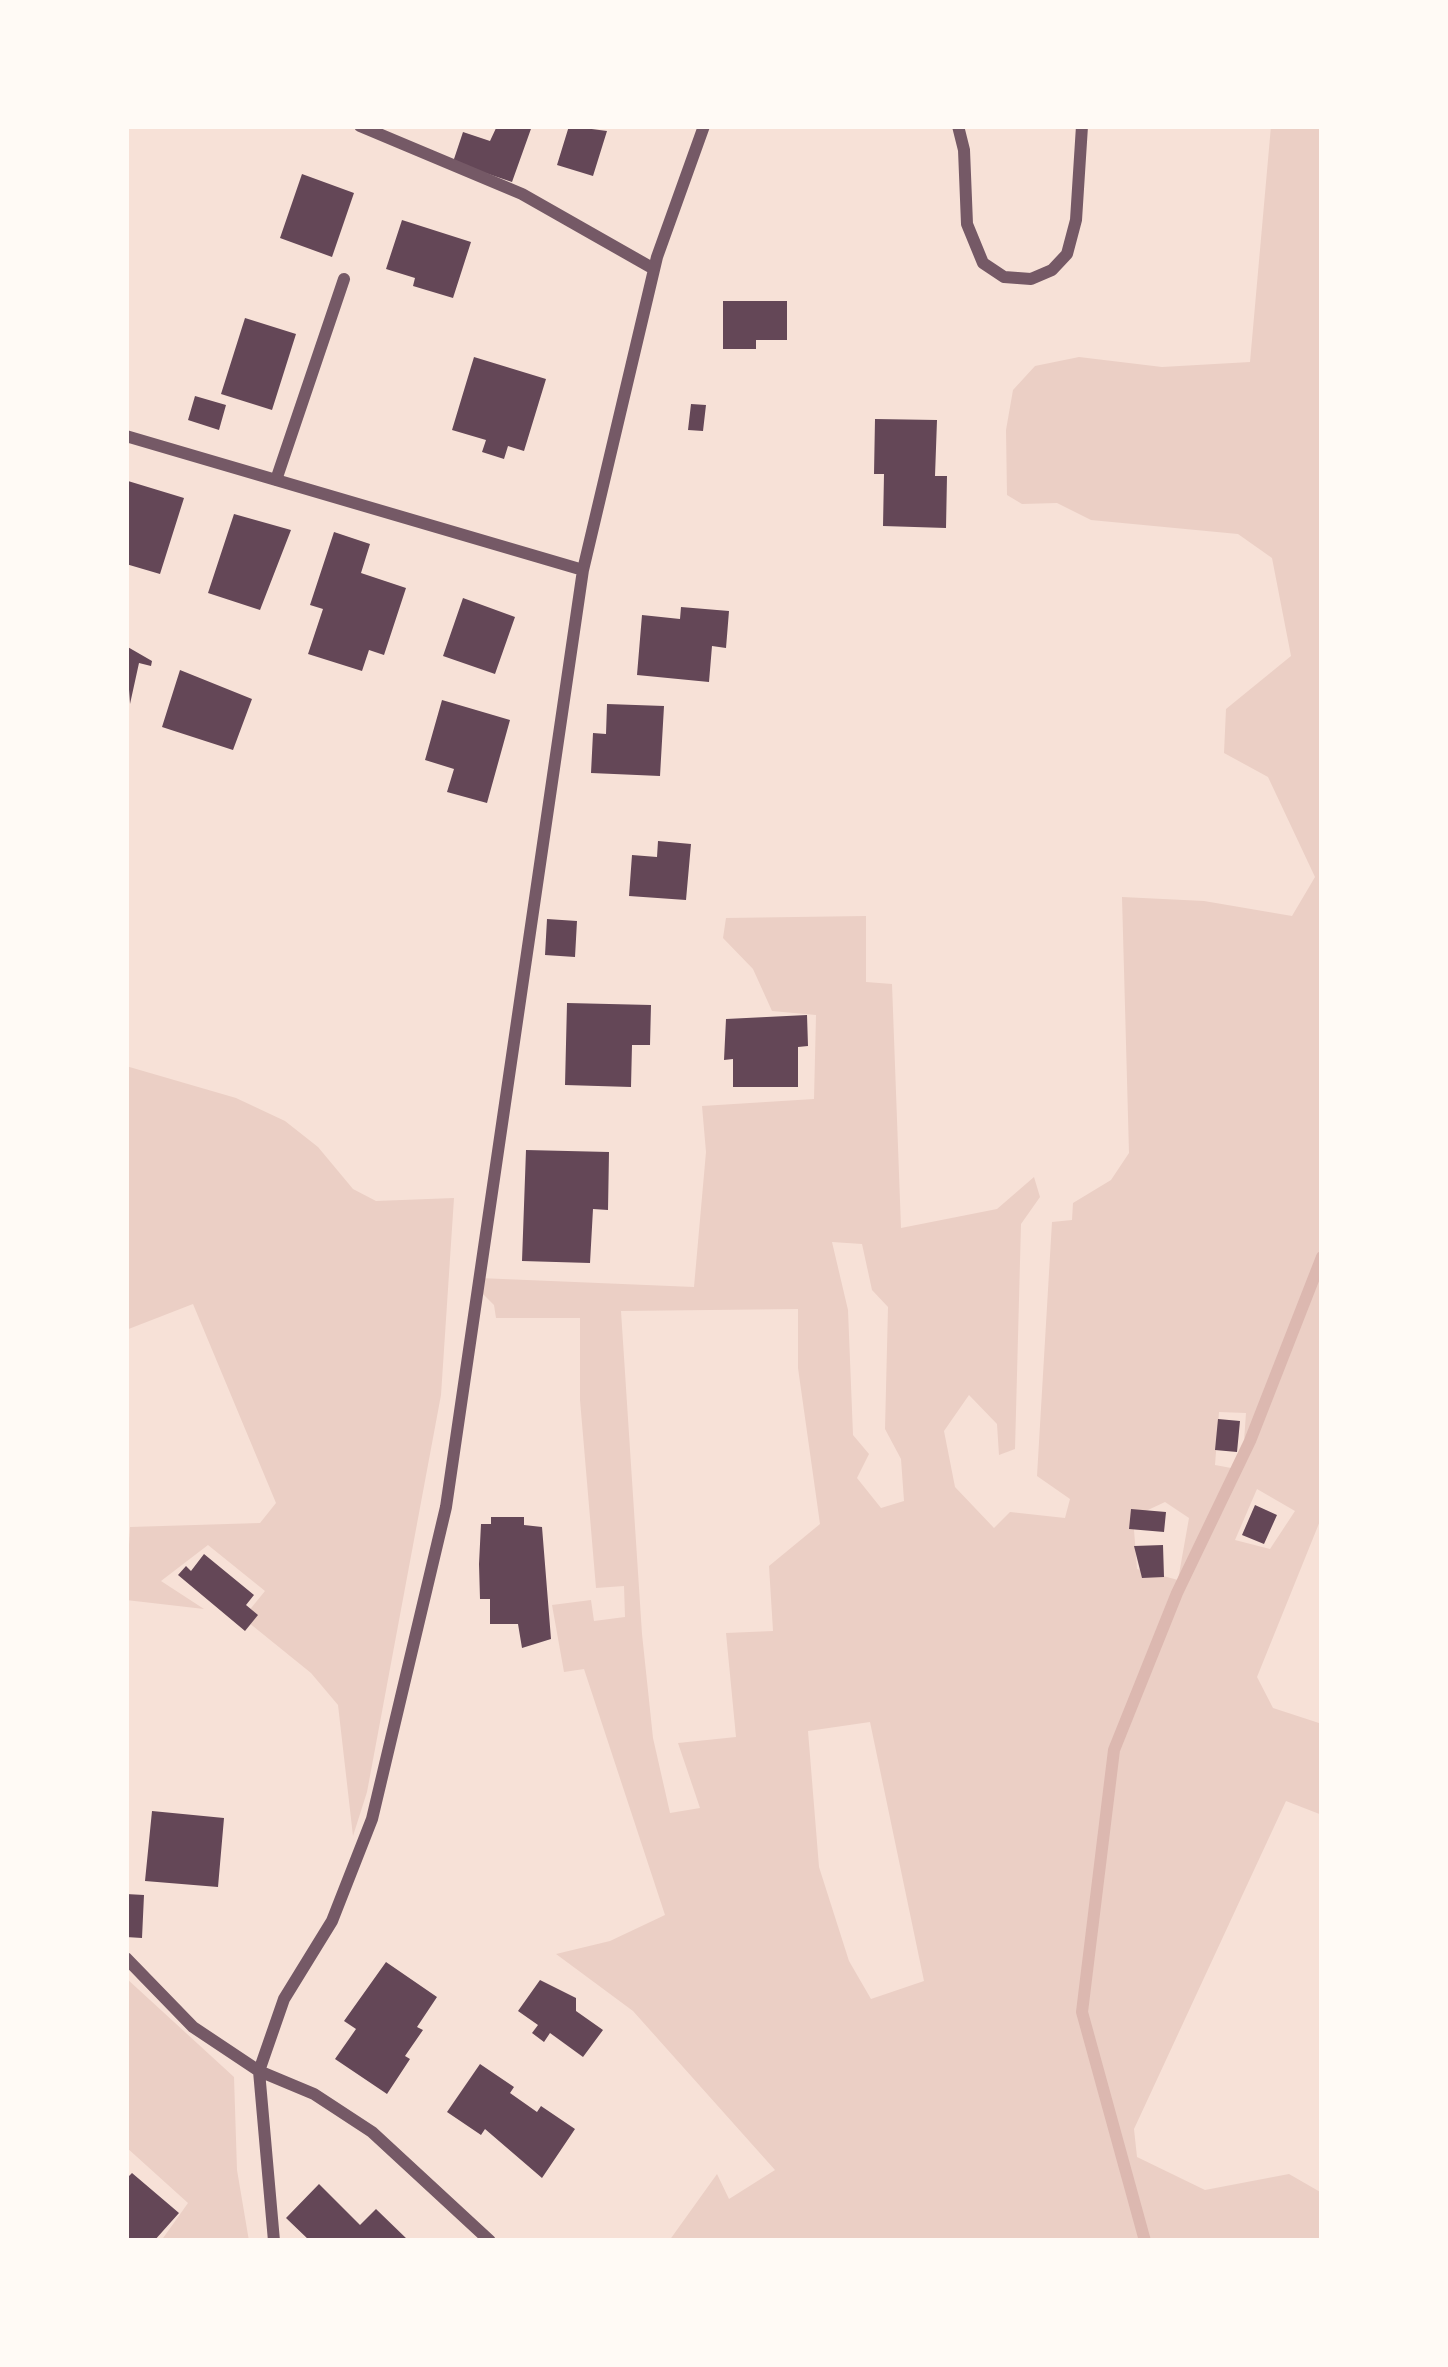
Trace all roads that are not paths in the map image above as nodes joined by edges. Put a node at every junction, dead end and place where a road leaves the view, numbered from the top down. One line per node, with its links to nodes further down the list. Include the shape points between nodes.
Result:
1 (360, 126): 5 (street, via 521,194)
2 (704, 126): 5 (street)
3 (958, 126): 4 (street, via 967,224 982,263 1004,277 1031,279 1067,254)
4 (1082, 126)
5 (654, 269): 9 (street)
6 (344, 279): 8 (street)
7 (126, 436): 8 (street)
8 (276, 479): 9 (street)
9 (583, 569): 11 (street, via 446,1507 372,1819 332,1921 284,1999)
10 (126, 1958): 11 (street, via 193,2027)
11 (259, 2071): 12 (street); 13 (street, via 372,2132)
12 (274, 2241)
13 (490, 2241)

